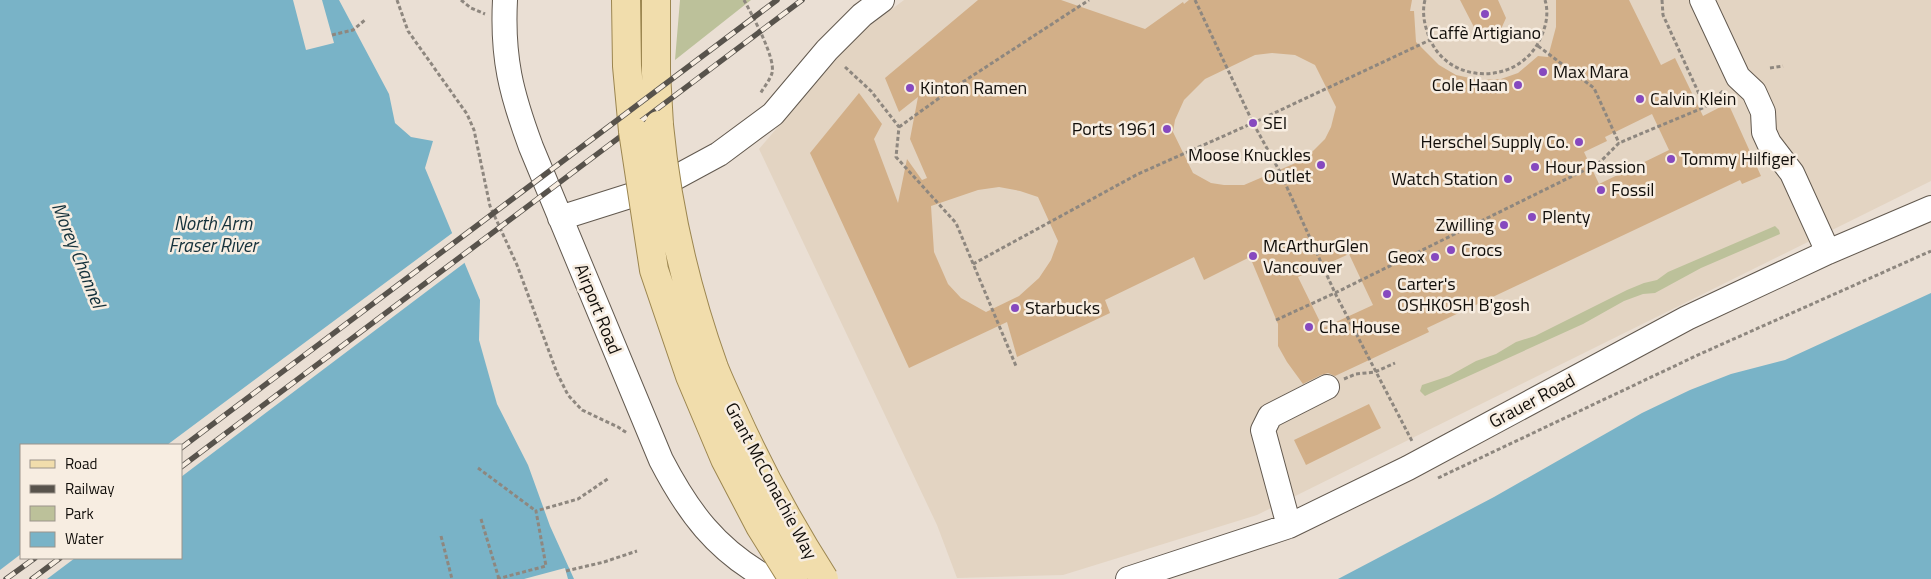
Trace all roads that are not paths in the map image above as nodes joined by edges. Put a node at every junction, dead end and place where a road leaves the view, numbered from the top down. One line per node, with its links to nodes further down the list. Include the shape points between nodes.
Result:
1 (505, 0): 7 (street, Airport Road, via 505,50 510,84)
2 (626, 0): 14 (main road, Grant McConachie Way, bridge, via 627,66 633,131 654,270 690,376 725,459 760,526)
3 (656, 0): 15 (main road, Grant McConachie Way, bridge, via 659,125 667,189 682,260 714,369 750,450)
4 (882, 0): 7 (street, via 827,50 773,114 719,154 658,186)
5 (1702, 0): 8 (street, via 1738,76 1754,92 1763,112 1764,132 1769,143 1792,173)
6 (1931, 208): 8 (street, Grauer Road)
7 (560, 218): 13 (street, Airport Road, via 661,460 678,493 704,528 736,559)
8 (1828, 252): 12 (street, Grauer Road, via 1688,318)
9 (1327, 387): 11 (street, via 1270,416)
10 (1256, 406): 11 (street)
11 (1263, 430): 12 (street)
12 (1289, 526): 16 (street, Grauer Road)
13 (769, 579)
14 (793, 579)
15 (824, 579)
16 (1128, 579)

